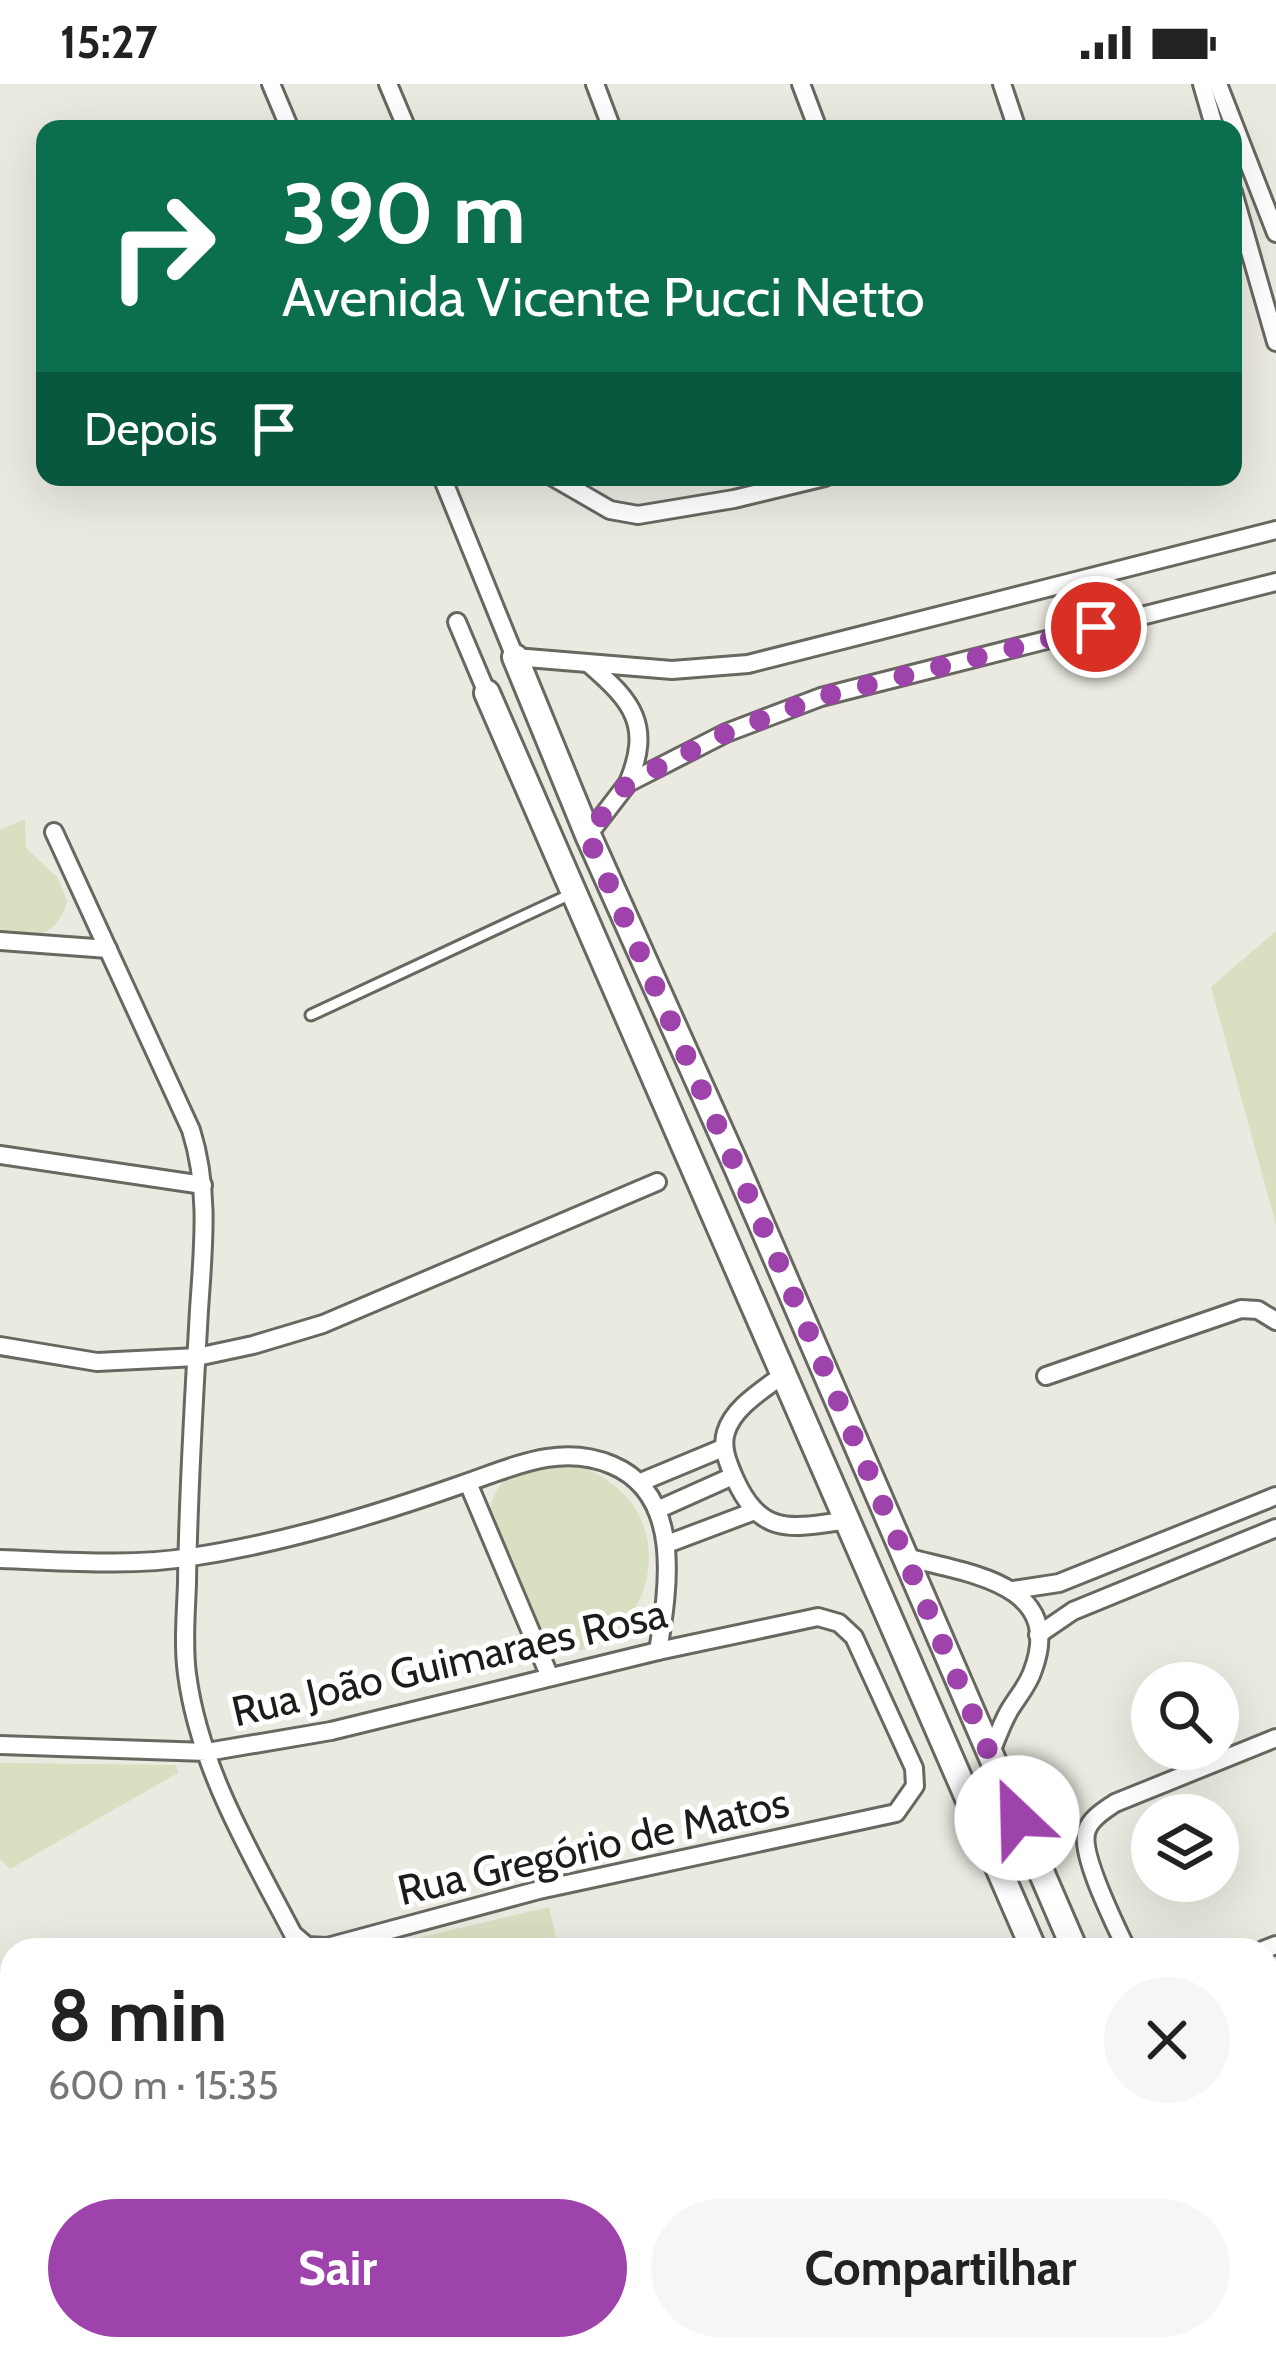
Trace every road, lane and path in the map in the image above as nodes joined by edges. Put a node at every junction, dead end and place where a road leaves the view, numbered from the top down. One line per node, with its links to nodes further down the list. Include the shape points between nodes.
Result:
1 (271, 84): 8 (street)
2 (388, 84): 9 (street)
3 (595, 84): 10 (street)
4 (801, 84): 11 (street)
5 (1003, 84): 12 (street)
6 (1202, 84): 13 (street)
7 (1218, 84): 14 (street)
8 (286, 120)
9 (403, 120)
10 (609, 120)
11 (815, 120)
12 (1014, 120)
13 (1212, 120)
14 (1232, 120)
15 (1242, 146): 17 (street)
16 (1242, 223): 18 (street)
17 (1276, 233)
18 (1276, 342)
19 (446, 486): 27 (street)
20 (566, 486): 23 (street, via 638,515)
21 (730, 486): 23 (street)
22 (788, 486): 23 (street)
23 (734, 499)
24 (1276, 530): 28 (street, via 748,664)
25 (1276, 582): 31 (street, via 821,697)
26 (457, 622): 29 (street)
27 (515, 657): 28 (street); 29 (street); 30 (street)
28 (589, 664): 31 (street, via 638,722)
29 (488, 693): 30 (street, via 516,694); 34 (street)
30 (536, 710): 33 (street)
31 (628, 783): 33 (street)
32 (54, 832): 36 (street)
33 (587, 835): 39 (street)
34 (576, 892): 37 (lane); 42 (street)
35 (0, 941): 36 (street)
36 (107, 949): 41 (street, via 191,1130)
37 (311, 1016)
38 (0, 1155): 41 (street)
39 (738, 1170): 42 (street); 58 (street)
40 (657, 1183): 45 (street, via 323,1324)
41 (203, 1185): 45 (street)
42 (704, 1185): 46 (street)
43 (1276, 1321): 47 (street, via 1241,1309)
44 (0, 1346): 45 (street, via 97,1362)
45 (197, 1357): 59 (street)
46 (785, 1372): 48 (street, via 741,1408); 55 (street)
47 (1046, 1376)
48 (723, 1448): 49 (street); 50 (street)
49 (733, 1476): 53 (street); 54 (street)
50 (641, 1482): 51 (street, via 614,1465 557,1455); 53 (street)
51 (468, 1483): 59 (street); 64 (street)
52 (1276, 1496): 61 (street, via 1059,1583)
53 (657, 1510): 57 (street)
54 (752, 1512): 55 (street, via 780,1528); 57 (street)
55 (849, 1520): 71 (street)
56 (1276, 1528): 62 (street, via 1072,1611)
57 (667, 1544): 63 (street)
58 (906, 1557): 61 (street); 68 (street)
59 (187, 1558): 60 (street); 67 (street, via 186,1668)
60 (0, 1559)
61 (1013, 1590): 62 (street)
62 (1038, 1635): 68 (street, via 1033,1671)
63 (658, 1651): 64 (street, Rua João Guimaraes Rosa); 69 (street, Rua João Guimaraes Rosa, via 818,1618 839,1622 854,1637 914,1768 915,1786)
64 (550, 1676): 67 (street, Rua João Guimaraes Rosa, via 332,1731)
65 (1276, 1738): 76 (street, via 1098,1814 1085,1849)
66 (0, 1745): 67 (street, Rua João Guimaraes Rosa)
67 (207, 1752): 72 (street, Rua Gregório de Matos, via 245,1844)
68 (990, 1756): 70 (street)
69 (896, 1813): 73 (street, Rua Gregório de Matos, via 539,1890)
70 (1017, 1818): 71 (street); 75 (street)
71 (984, 1832): 74 (street)
72 (298, 1938)
73 (360, 1938)
74 (1029, 1938)
75 (1070, 1938)
76 (1121, 1938)

